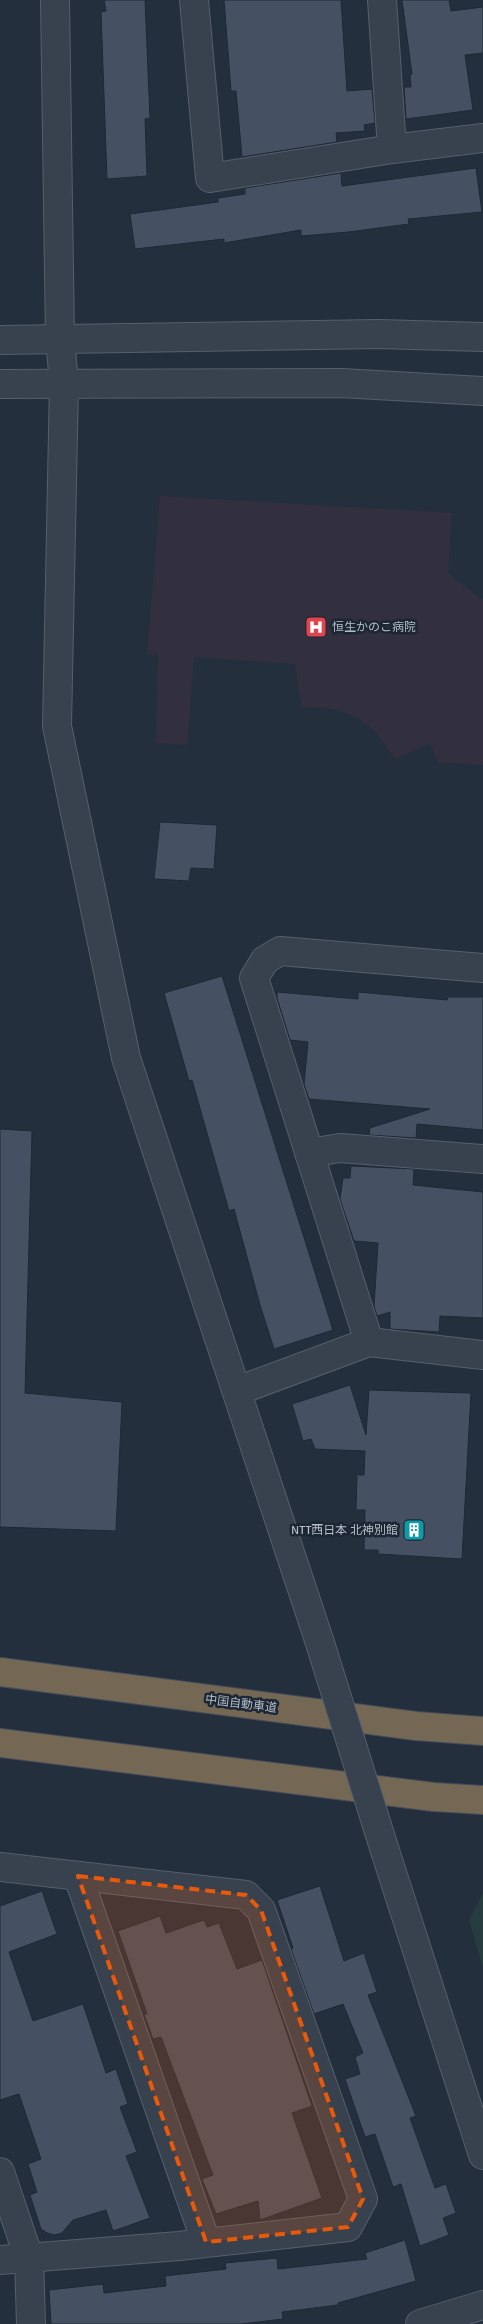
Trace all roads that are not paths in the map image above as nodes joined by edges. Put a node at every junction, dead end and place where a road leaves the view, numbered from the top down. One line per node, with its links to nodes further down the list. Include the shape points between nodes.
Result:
1 (56, 0): 7 (street)
2 (194, 0): 5 (street, via 210,178)
3 (382, 0): 5 (street)
4 (483, 138): 5 (street)
5 (392, 149)
6 (483, 337): 7 (street, via 379,334)
7 (60, 339): 8 (street); 9 (street)
8 (0, 340)
9 (64, 383): 10 (street); 11 (street, via 341,383); 17 (street, via 57,726 126,1058)
10 (0, 384)
11 (483, 390)
12 (483, 968): 13 (street, via 280,951 265,960 254,978)
13 (309, 1153): 14 (street, via 340,1148); 15 (street)
14 (483, 1159)
15 (369, 1342): 16 (street); 17 (street)
16 (483, 1355)
17 (237, 1391): 24 (street, bridge)
18 (0, 1672): 19 (highway, 中国自動車道, via 416,1726)
19 (483, 1730)
20 (0, 1743): 21 (highway, via 434,1797)
21 (483, 1800)
22 (0, 1867): 23 (street)
23 (78, 1876): 26 (street); 26 (street, via 246,1895 261,1910 363,2199 348,2227)
24 (483, 2155)
25 (0, 2172): 27 (street)
26 (206, 2242): 27 (street)
27 (29, 2258): 28 (street); 30 (street)
28 (0, 2260)
29 (483, 2305): 31 (street)
30 (31, 2324)
31 (420, 2324)

